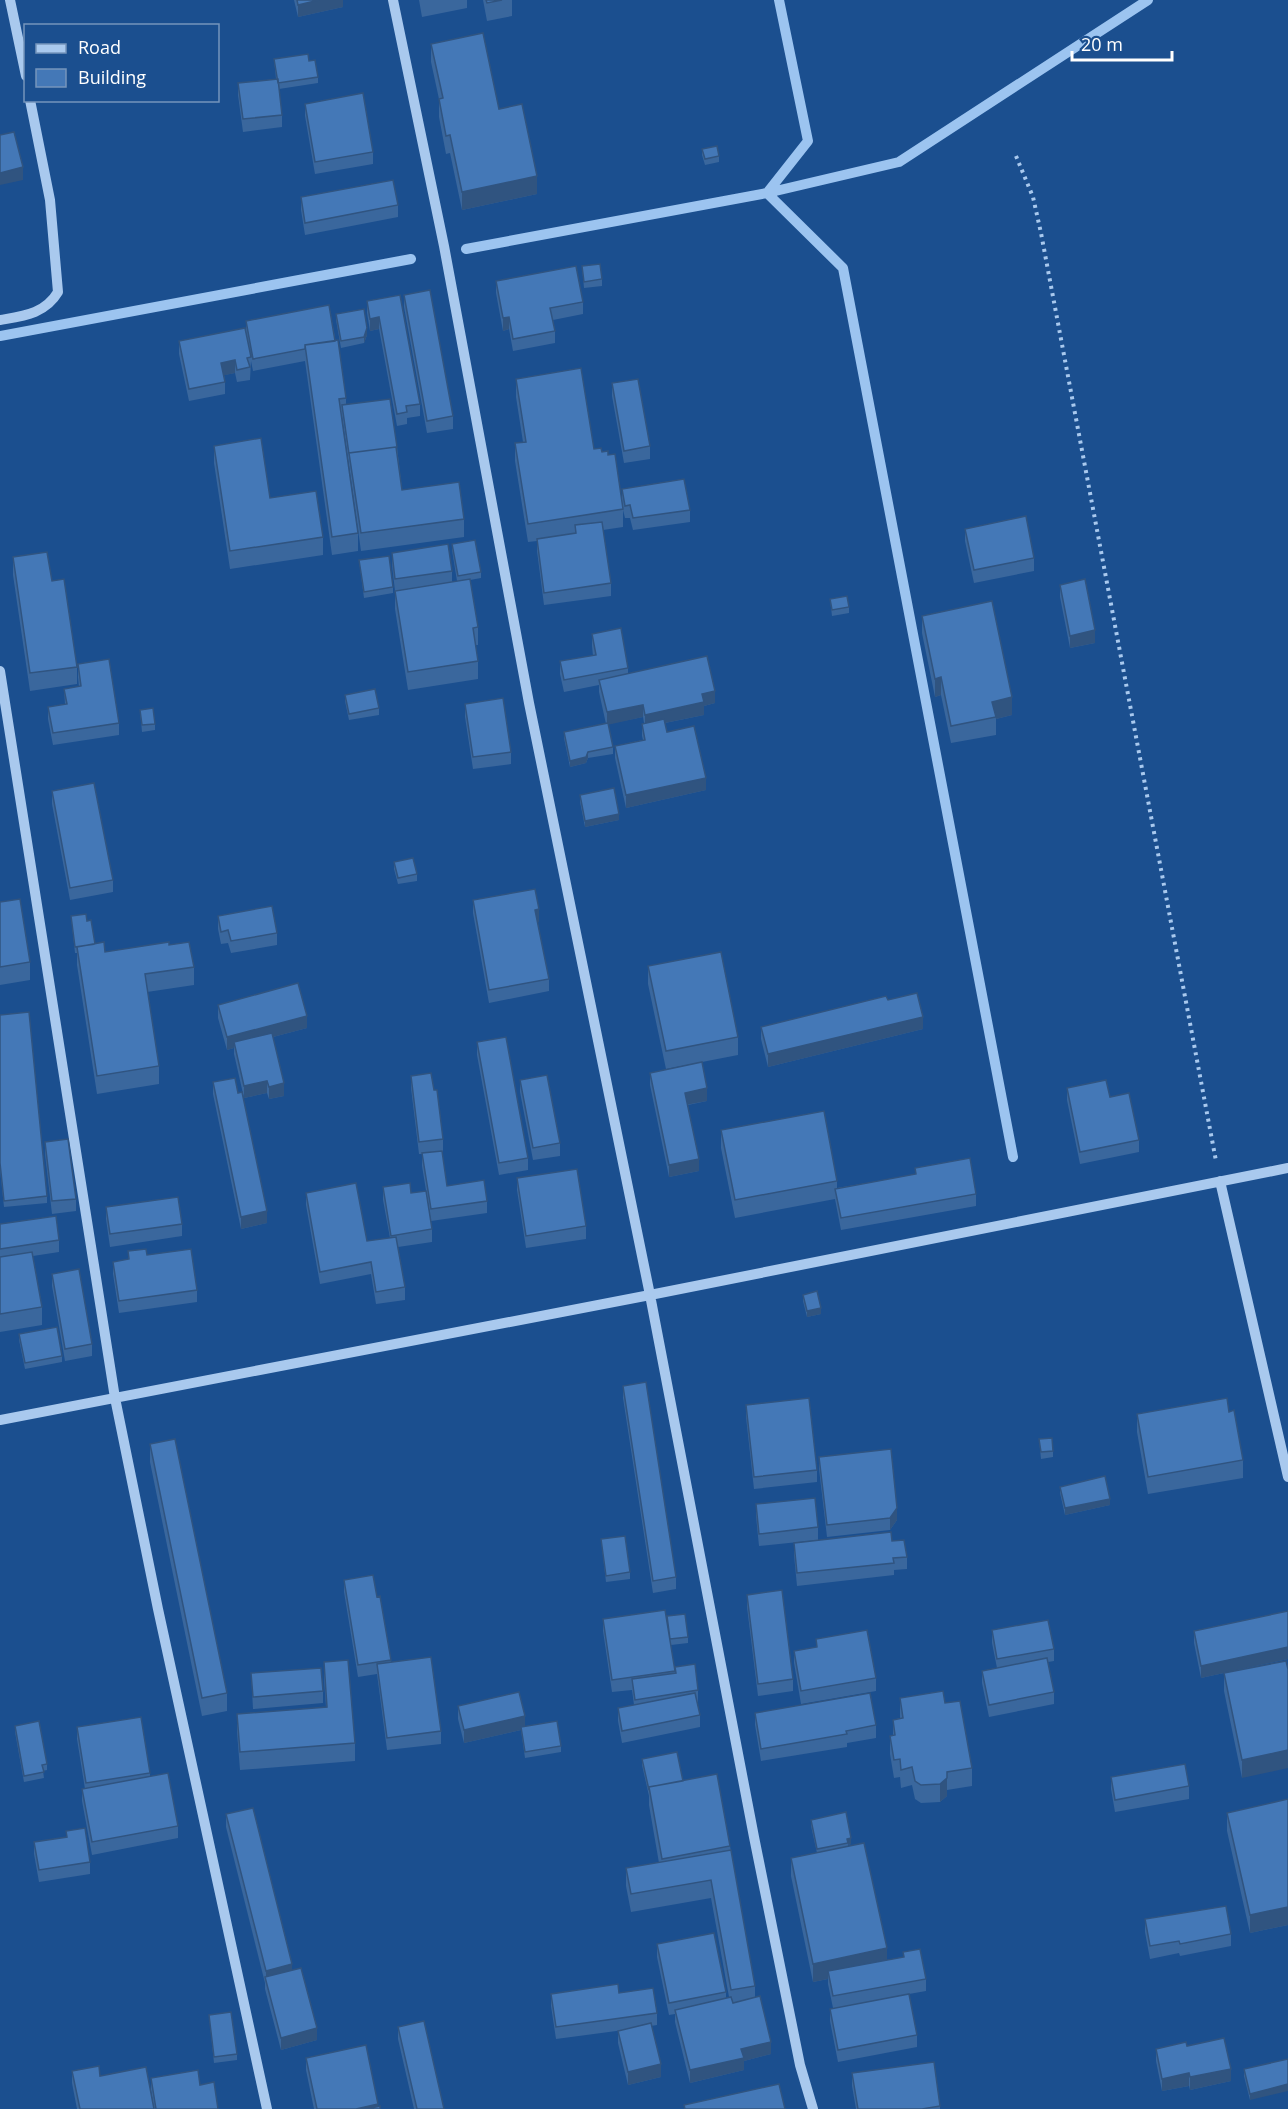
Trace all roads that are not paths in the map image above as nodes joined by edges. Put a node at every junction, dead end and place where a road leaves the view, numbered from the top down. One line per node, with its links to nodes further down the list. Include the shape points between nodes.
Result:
1 (10, 0): 3 (street)
2 (393, 0): 9 (street)
3 (24, 66)
4 (30, 102): 5 (street, via 50,200 57,292 42,310)
5 (0, 320)
6 (0, 671): 10 (street)
7 (1288, 1168): 8 (street)
8 (1220, 1181): 9 (street); 12 (street)
9 (650, 1295): 10 (street); 14 (street, via 754,1837 800,2065)
10 (115, 1398): 11 (street); 13 (street)
11 (0, 1420)
12 (1288, 1477)
13 (267, 2109)
14 (813, 2109)

